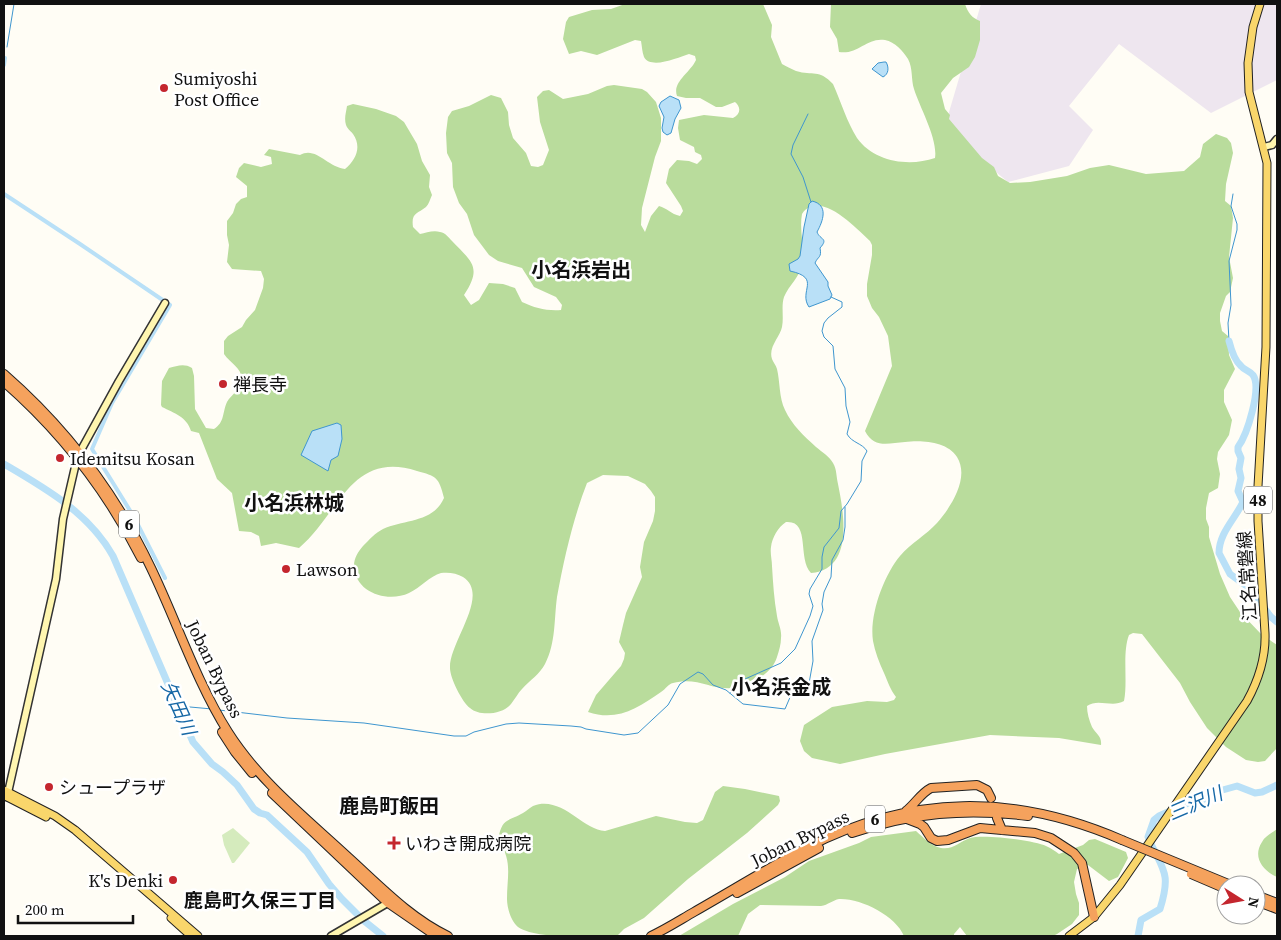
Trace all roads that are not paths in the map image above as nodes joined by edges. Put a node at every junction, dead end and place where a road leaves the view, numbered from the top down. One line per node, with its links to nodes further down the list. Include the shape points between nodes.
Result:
1 (1260, 4): 3 (main road, 江名常磐線 / 48, via 1253,27 1248,75)
2 (1277, 139): 3 (street)
3 (1264, 147): 20 (main road, 江名常磐線 / 48, via 1267,163 1267,342 1258,486 1266,633 1263,664 1247,701 1120,885)
4 (164, 304): 7 (street)
5 (4, 374): 7 (highway, Joban Bypass / 6, via 33,400)
6 (4, 382): 7 (highway, Joban Bypass / 6)
7 (79, 455): 9 (street, via 64,516 56,579); 19 (highway, Joban Bypass / 6, via 119,506 137,540 217,718 255,768)
8 (925, 791): 10 (highway, via 977,785 987,790); 11 (highway, via 925,802); 12 (highway)
9 (5, 794): 21 (main road, via 72,834); 22 (main road, via 55,816 75,830)
10 (991, 798)
11 (938, 810): 12 (highway, Joban Bypass / 6); 14 (highway); 16 (highway, Joban Bypass / 6, via 975,805 1035,812 1093,827)
12 (905, 815): 14 (highway); 26 (highway, Joban Bypass / 6, via 882,817 806,848); 27 (highway, Joban Bypass / 6, via 811,852)
13 (997, 818): 15 (highway)
14 (924, 827): 15 (highway, via 931,838 941,841 975,829)
15 (1002, 830): 20 (highway, via 1045,835 1078,856 1084,868)
16 (1121, 842): 17 (highway, Joban Bypass / 6, bridge); 18 (highway, Joban Bypass / 6, bridge)
17 (1216, 879)
18 (1216, 885)
19 (391, 901): 23 (street); 24 (highway, Joban Bypass / 6); 25 (highway, Joban Bypass / 6)
20 (1094, 917): 28 (main road, 江名常磐線 / 48)
21 (191, 936)
22 (198, 936)
23 (332, 936)
24 (436, 936)
25 (448, 936)
26 (651, 936)
27 (662, 936)
28 (1069, 936)

